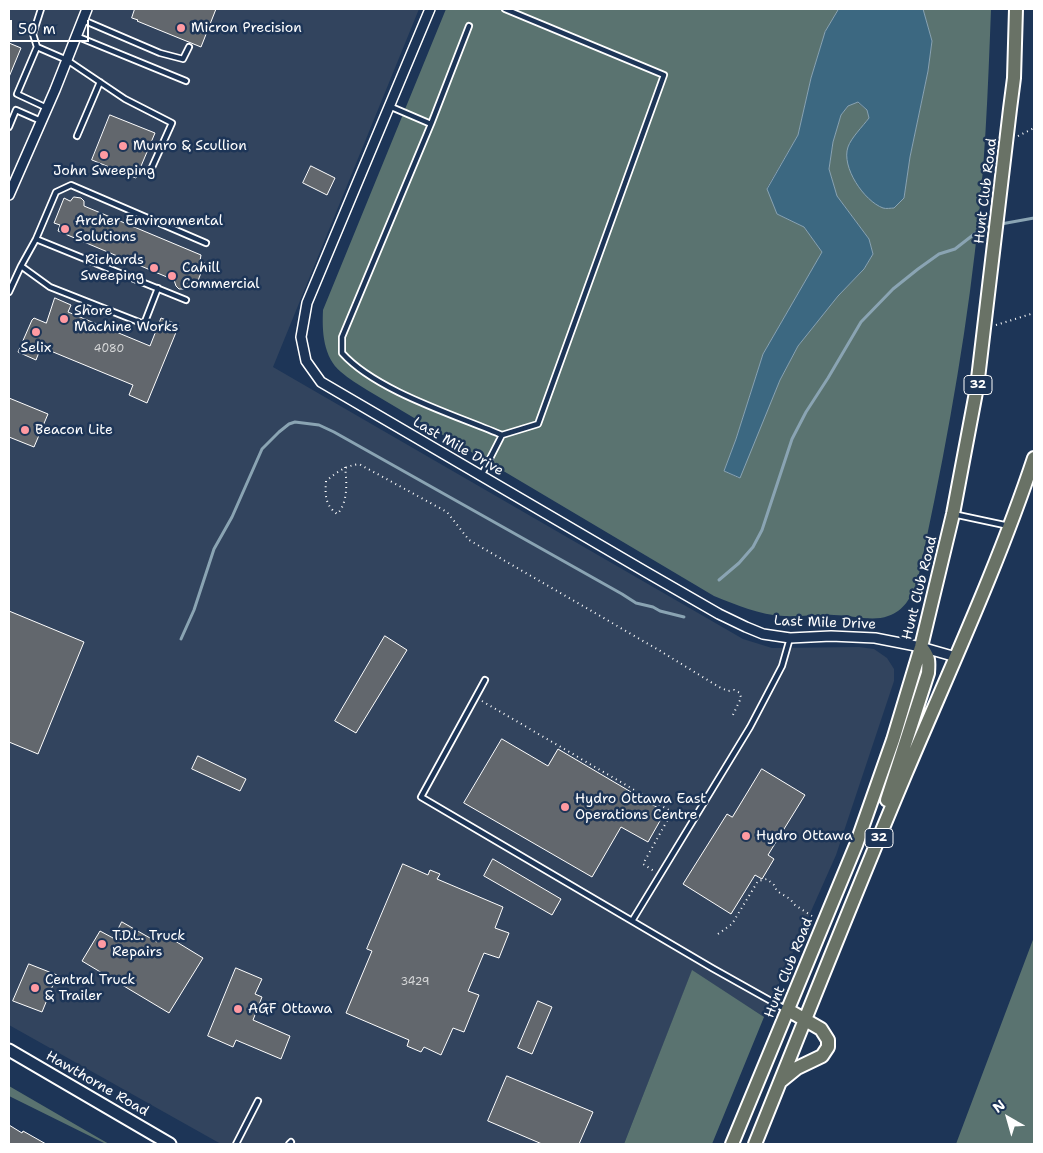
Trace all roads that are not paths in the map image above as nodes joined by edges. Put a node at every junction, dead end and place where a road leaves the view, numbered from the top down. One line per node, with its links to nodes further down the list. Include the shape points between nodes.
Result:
1 (42, 9): 10 (lane, via 33,34)
2 (87, 9): 6 (street)
3 (430, 9): 14 (street, Last Mile Drive)
4 (505, 9): 30 (lane, via 664,75 538,424)
5 (1016, 9): 33 (main road, Hunt Club Road / 32, via 1014,78 994,254 977,387)
6 (83, 20): 8 (street); 9 (lane, via 160,54 183,59)
7 (469, 26): 19 (lane)
8 (76, 36): 11 (street); 12 (lane)
9 (189, 46)
10 (37, 47): 11 (lane); 16 (lane, via 17,94)
11 (66, 60): 13 (lane); 16 (street)
12 (186, 81)
13 (100, 82): 21 (lane); 22 (lane, via 172,123)
14 (389, 106): 19 (lane); 32 (street, Last Mile Drive, via 307,303 301,337 306,361 322,382)
15 (9, 107): 17 (lane)
16 (47, 108): 18 (street)
17 (16, 110): 18 (lane); 20 (lane)
18 (41, 121): 23 (street)
19 (430, 124): 30 (lane, via 342,337 342,353 352,364 396,391)
20 (9, 127)
21 (77, 136)
22 (149, 174)
23 (9, 195)
24 (36, 239): 25 (lane, via 56,192 71,185); 26 (lane); 27 (lane)
25 (206, 243)
26 (21, 266): 27 (lane, via 50,287 144,324); 28 (lane)
27 (158, 288): 29 (lane)
28 (9, 292)
29 (186, 300)
30 (502, 435): 32 (lane)
31 (1034, 458): 34 (main road, 32)
32 (481, 476): 35 (street, Last Mile Drive, via 719,614 764,634)
33 (953, 514): 34 (lane); 36 (main road, Hunt Club Road / 32)
34 (1011, 526): 37 (main road, 32)
35 (790, 638): 36 (street, Last Mile Drive, via 852,636); 40 (lane, via 782,666 754,719)
36 (920, 647): 37 (street, Last Mile Drive); 39 (main road, via 929,660 928,673 862,871); 41 (main road, Hunt Club Road / 32, via 865,820)
37 (956, 657): 39 (main road, 32)
38 (485, 680): 40 (lane, via 422,797)
39 (860, 886): 42 (main road, 32)
40 (632, 921): 41 (lane)
41 (788, 1010): 42 (main road); 48 (main road, Hunt Club Road / 32)
42 (805, 1020): 44 (main road, 32); 44 (main road, via 821,1029 828,1040 828,1047 822,1056 797,1068)
43 (9, 1050): 46 (main road, Hawthorne Road)
44 (779, 1083): 49 (main road, 32)
45 (258, 1101): 47 (lane)
46 (170, 1144)
47 (236, 1144)
48 (732, 1144)
49 (755, 1144)

